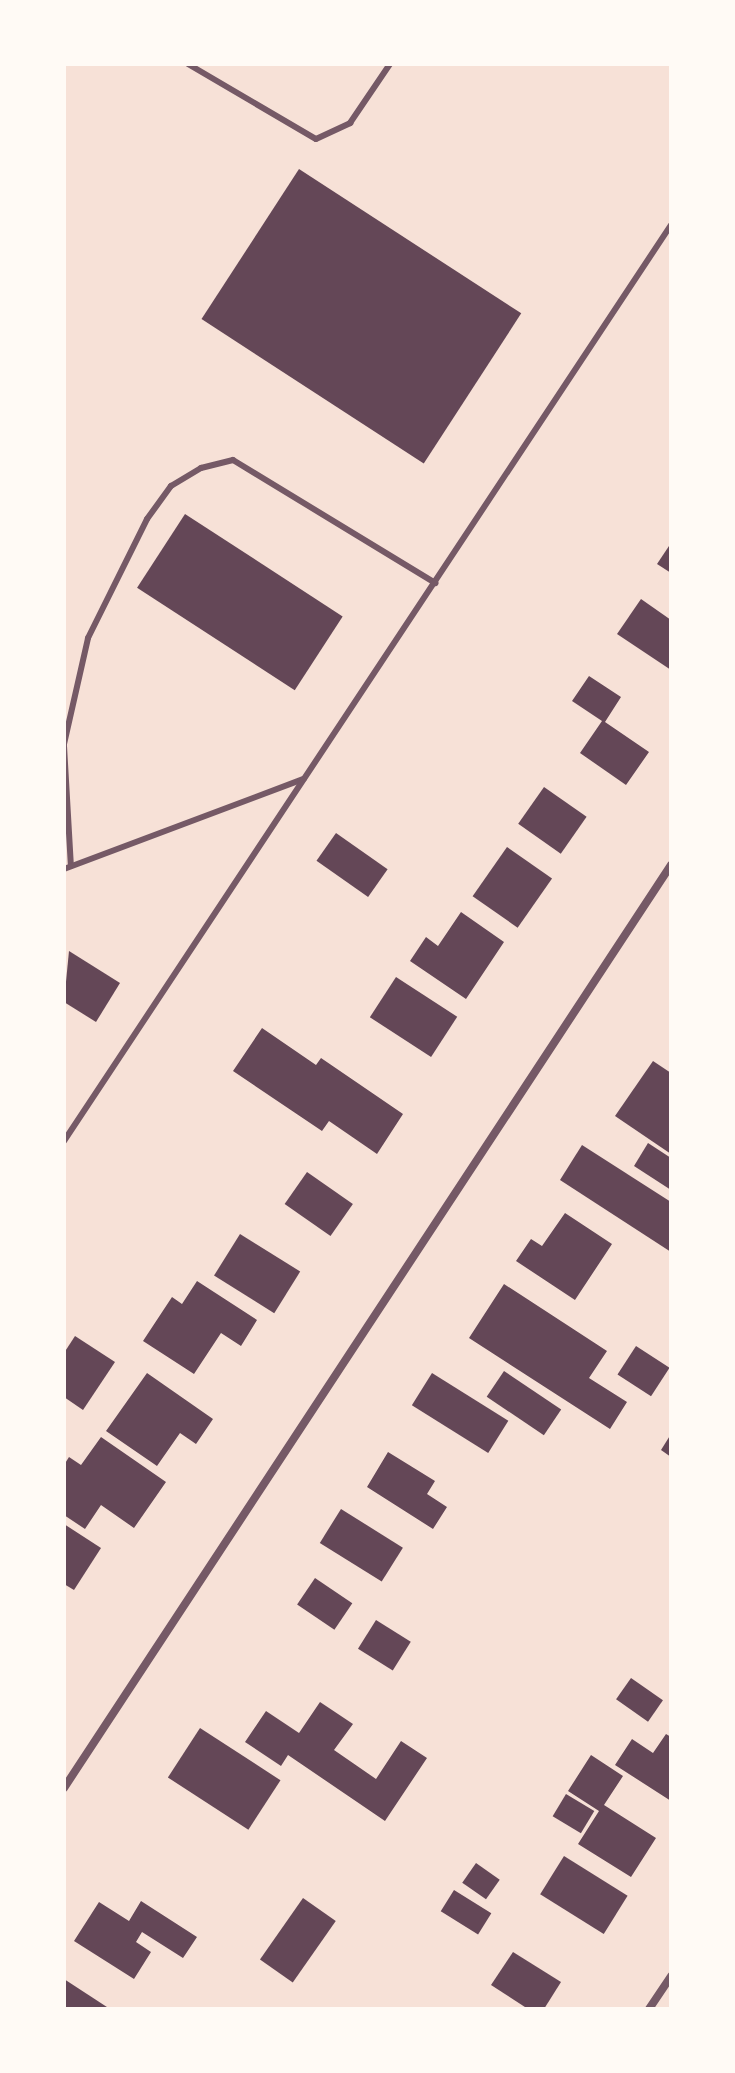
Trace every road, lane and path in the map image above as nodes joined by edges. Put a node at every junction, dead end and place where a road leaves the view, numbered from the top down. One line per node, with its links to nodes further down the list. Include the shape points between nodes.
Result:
1 (188, 64): 2 (lane, via 316,139 350,123)
2 (390, 64)
3 (671, 225): 4 (lane)
4 (435, 583): 5 (lane, via 233,460 201,468 171,486 147,519 88,638); 6 (lane)
5 (64, 745): 8 (lane)
6 (306, 779): 8 (lane); 9 (lane)
7 (671, 865): 10 (street)
8 (68, 868)
9 (64, 1141)
10 (64, 1788)
11 (671, 1976): 12 (street)
12 (649, 2009)

